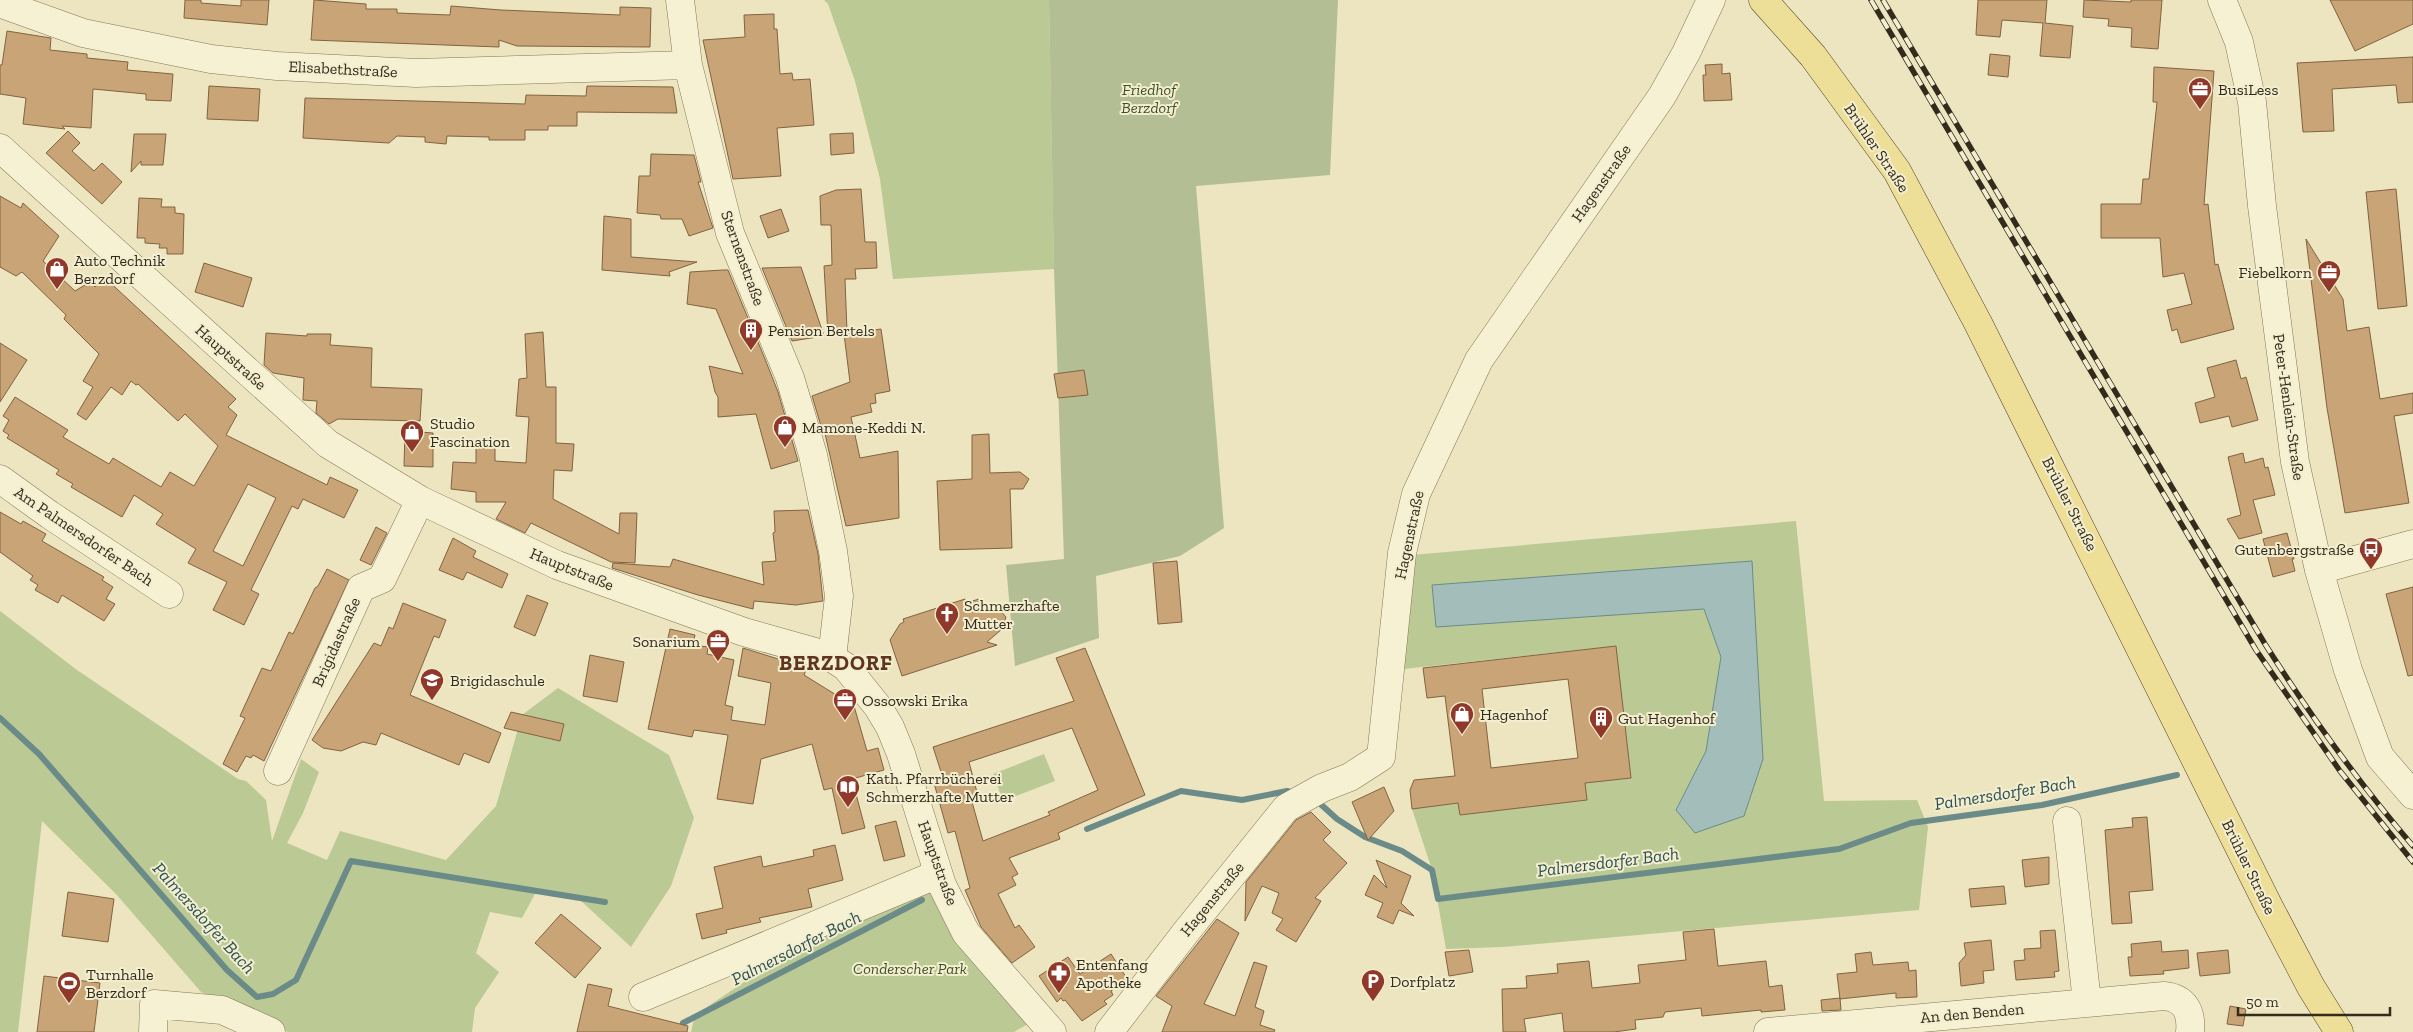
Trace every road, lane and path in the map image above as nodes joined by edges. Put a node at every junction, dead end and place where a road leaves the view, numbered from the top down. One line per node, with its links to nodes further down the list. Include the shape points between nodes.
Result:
1 (680, 0): 6 (street, Sternenstraße)
2 (1710, 0): 23 (street, Hagenstraße, via 1662,96 1479,360 1416,494 1402,553 1381,757 1350,778 1322,788 1286,808)
3 (1763, 0): 26 (main road, Brühler Straße, via 1813,56 1897,171 1982,332 2268,905)
4 (2222, 0): 11 (street, Peter-Henlein-Straße, via 2239,42 2252,102 2295,462)
5 (3, 6): 6 (street, Elisabethstraße, via 83,33 212,59 277,66 416,73)
6 (688, 66): 13 (street, Sternenstraße, via 730,233 790,378 813,455 839,596)
7 (0, 148): 9 (street, Hauptstraße, via 328,444)
8 (0, 478): 12 (street, Am Palmersdorfer Bach)
9 (420, 500): 13 (street, Hauptstraße, via 557,565 744,632); 14 (street, Brigidastraße, via 382,579 361,588)
10 (2413, 544): 11 (street)
11 (2319, 570): 15 (street, Peter-Henlein-Straße, via 2348,670 2380,757)
12 (169, 594)
13 (832, 658): 17 (street, Hauptstraße, via 846,667 890,727)
14 (278, 771)
15 (2413, 795)
16 (2067, 821): 19 (street)
17 (938, 874): 18 (street); 22 (street, Hauptstraße, via 970,939)
18 (643, 998)
19 (2086, 1002): 24 (street, An den Benden); 25 (street, An den Benden, via 2174,997 2188,1010)
20 (153, 1032): 21 (street, via 154,1004 222,1010)
21 (271, 1032)
22 (1052, 1032)
23 (1109, 1032)
24 (1768, 1032)
25 (2190, 1032)
26 (2338, 1032)

